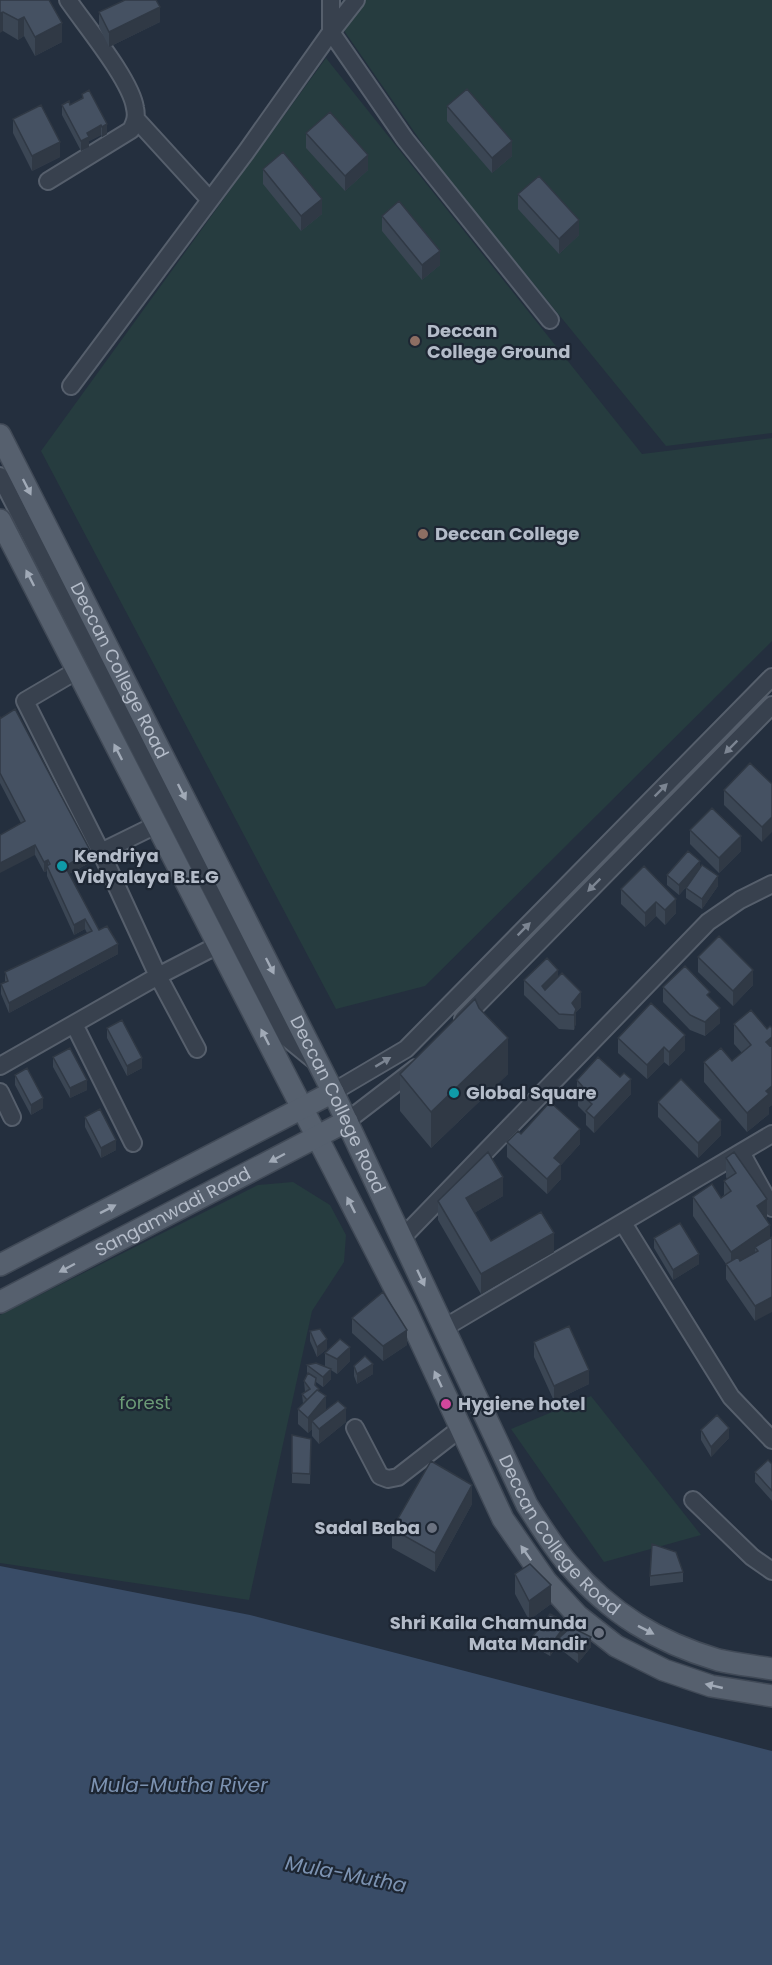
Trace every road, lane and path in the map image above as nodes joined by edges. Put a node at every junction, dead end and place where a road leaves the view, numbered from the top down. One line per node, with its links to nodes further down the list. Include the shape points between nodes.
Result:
1 (68, 0): 5 (street, via 119,73 135,105)
2 (331, 0): 4 (street)
3 (356, 0): 4 (street)
4 (331, 32): 7 (street); 8 (street, via 405,139)
5 (136, 119): 6 (street, via 131,130); 7 (street)
6 (48, 181)
7 (210, 200): 9 (street)
8 (550, 320)
9 (71, 386)
10 (0, 435): 26 (main road, Deccan College Road, one-way to 26)
11 (0, 476): 23 (street)
12 (0, 520): 13 (main road, Deccan College Road, one-way to 12)
13 (76, 671): 16 (main road, Deccan College Road, one-way to 13); 17 (street, via 25,701)
14 (772, 677): 30 (street, one-way to 14, via 406,1049)
15 (772, 705): 22 (street, one-way to 22)
16 (156, 825): 17 (street); 19 (main road, Deccan College Road)
17 (101, 852): 20 (street)
18 (772, 884): 42 (street, via 708,922)
19 (218, 945): 20 (street); 28 (main road, Deccan College Road, one-way to 19)
20 (158, 976): 21 (street); 24 (street)
21 (74, 1024): 27 (street); 36 (street)
22 (451, 1032)
23 (288, 1039): 26 (street); 28 (street)
24 (197, 1049)
25 (429, 1056): 33 (street)
26 (319, 1064): 30 (main road, Deccan College Road)
27 (0, 1066)
28 (284, 1073): 31 (main road, Deccan College Road)
29 (0, 1092): 32 (street)
30 (333, 1092): 31 (main road, Sangamwadi Road); 33 (main road, Deccan College Road)
31 (302, 1108): 35 (main road, Deccan College Road); 43 (main road, Sangamwadi Road, one-way to 31)
32 (12, 1117)
33 (347, 1121): 35 (main road, Sangamwadi Road); 42 (main road, Deccan College Road)
34 (772, 1134): 37 (street)
35 (316, 1137): 44 (main road, Sangamwadi Road, one-way to 44); 47 (main road, Deccan College Road, one-way to 35, via 406,1310)
36 (134, 1143)
37 (742, 1154): 38 (street); 40 (street)
38 (703, 1176): 39 (street); 41 (street)
39 (713, 1192)
40 (772, 1208)
41 (623, 1223): 45 (street); 48 (street, via 731,1397)
42 (402, 1238): 45 (main road, Deccan College Road, one-way to 45)
43 (0, 1265)
44 (0, 1302)
45 (444, 1328): 51 (main road, Deccan College Road, one-way to 51, via 527,1505 567,1563 597,1596 631,1623 676,1646 719,1660)
46 (355, 1428): 47 (street, via 380,1476 388,1479 398,1477)
47 (461, 1428): 52 (main road, Deccan College Road, one-way to 47, via 711,1686 664,1670 616,1646 578,1616 546,1581 503,1519)
48 (772, 1440)
49 (693, 1500): 50 (street)
50 (772, 1571)
51 (772, 1669)
52 (772, 1696)

